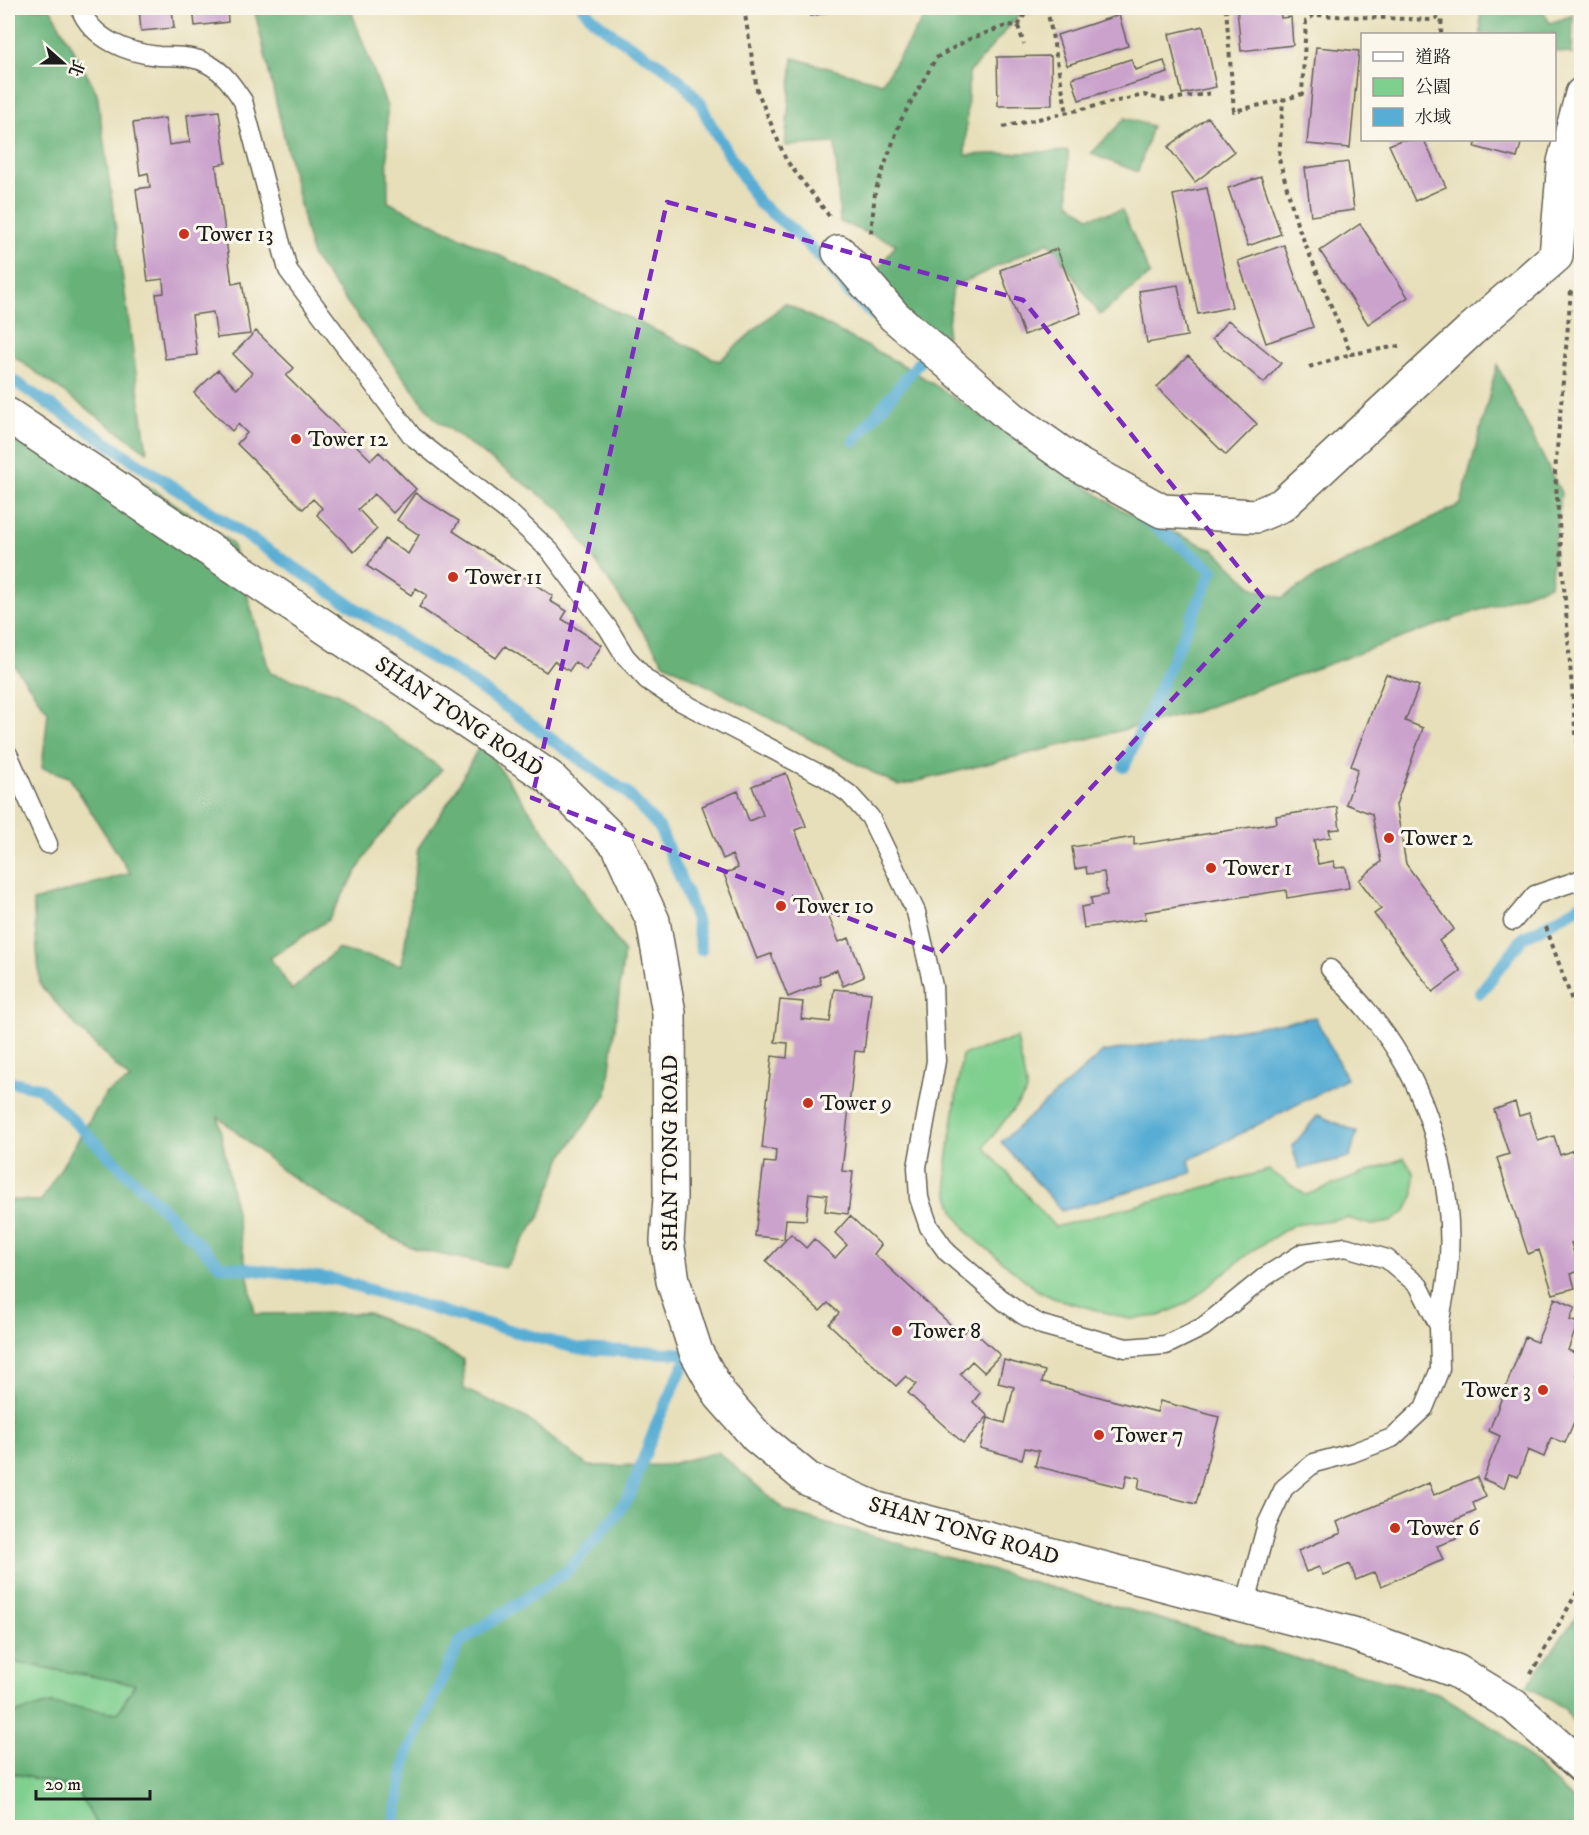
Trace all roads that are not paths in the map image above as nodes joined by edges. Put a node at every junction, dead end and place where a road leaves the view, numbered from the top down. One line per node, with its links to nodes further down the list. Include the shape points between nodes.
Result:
1 (80, 8): 10 (lane, via 104,38 129,51 185,56 209,64 229,79 243,101 288,270 412,436 512,515 550,551 625,656 648,680 674,698 825,777 849,794 870,817 916,912 933,986 936,1061 917,1167 919,1198 929,1227 948,1252 1023,1315 1042,1325 1126,1348 1167,1344 1203,1327 1266,1276 1303,1253 1346,1247 1387,1259 1419,1286)
2 (1581, 94): 3 (street, via 1564,162 1557,256 1282,505 1256,516 1162,511 1077,464 1013,419 894,316)
3 (839, 252)
4 (8, 415): 11 (street, SHAN TONG ROAD, via 549,777 618,844 654,921 669,1013 667,1241 673,1281 692,1338 720,1395 757,1437 808,1479 877,1509)
5 (8, 754): 6 (lane)
6 (48, 844)
7 (1581, 879): 8 (lane, via 1535,895)
8 (1513, 921)
9 (1329, 969): 10 (lane, via 1368,1010 1400,1056 1427,1116 1440,1159 1448,1214 1448,1270)
10 (1439, 1326): 11 (lane, via 1440,1369 1424,1408 1392,1438 1314,1463 1284,1488 1267,1524)
11 (1245, 1606): 12 (street, SHAN TONG ROAD, via 1353,1634 1456,1671 1514,1706)
12 (1581, 1766)

